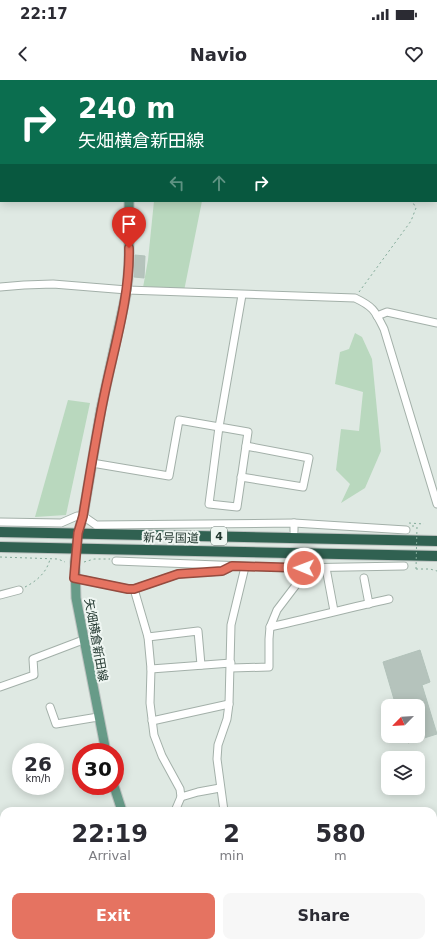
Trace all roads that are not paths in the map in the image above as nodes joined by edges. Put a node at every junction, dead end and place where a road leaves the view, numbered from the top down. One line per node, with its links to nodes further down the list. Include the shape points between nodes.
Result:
1 (129, 202): 3 (main road, 矢畑横倉新田線)
2 (0, 288): 3 (street, via 53,284)
3 (127, 290): 4 (street); 9 (main road, 矢畑横倉新田線)
4 (242, 294): 5 (street, via 355,298 375,311); 7 (street)
5 (377, 316): 6 (street, via 387,312); 11 (street, via 384,329)
6 (436, 324)
7 (219, 427): 8 (street, via 248,432); 9 (street, via 179,420 169,476); 10 (street, via 209,504 237,507)
8 (246, 446): 10 (street); 10 (street, via 309,458 303,487)
9 (92, 463): 13 (main road, 矢畑横倉新田線)
10 (241, 477)
11 (435, 489): 12 (street)
12 (437, 504)
13 (83, 516): 14 (street, via 61,523); 15 (street, via 96,524); 19 (main road, 矢畑横倉新田線)
14 (0, 522)
15 (294, 523): 16 (street); 17 (street)
16 (407, 526)
17 (294, 531)
18 (0, 532): 19 (highway, 新4号国道 / 4)
19 (78, 533): 20 (highway, 新4号国道 / 4); 22 (main road, 矢畑横倉新田線)
20 (437, 541)
21 (0, 547): 22 (highway, 新4号国道 / 4)
22 (76, 549): 23 (highway, 新4号国道 / 4); 32 (main road, 矢畑横倉新田線)
23 (437, 556)
24 (293, 559): 29 (street)
25 (116, 561): 26 (street)
26 (232, 566): 28 (street); 34 (street, via 222,571 178,574)
27 (404, 566): 31 (street)
28 (245, 567): 29 (street); 44 (street, via 231,625)
29 (293, 568): 30 (street)
30 (304, 568): 31 (street); 40 (street, via 296,585 277,610)
31 (326, 568): 39 (street)
32 (74, 578): 34 (street); 42 (main road, 矢畑横倉新田線)
33 (364, 578): 38 (street)
34 (134, 589): 41 (street)
35 (19, 590): 36 (street)
36 (0, 595)
37 (389, 599): 38 (street)
38 (368, 604): 39 (street)
39 (334, 611): 40 (street)
40 (270, 627): 44 (street, via 269,667)
41 (148, 637): 43 (street, via 198,631); 45 (street)
42 (83, 640): 46 (street, via 33,660 34,675); 49 (main road, 矢畑横倉新田線)
43 (201, 665): 44 (street); 45 (street)
44 (231, 665): 47 (street)
45 (151, 669): 50 (street)
46 (0, 687)
47 (229, 704): 50 (street); 52 (street, via 218,745)
48 (50, 706): 49 (street, via 56,724)
49 (98, 716): 51 (main road, 矢畑横倉新田線)
50 (152, 721): 54 (street, via 162,756 180,789)
51 (104, 743)
52 (220, 788): 54 (street); 57 (street)
53 (117, 795): 55 (main road)
54 (181, 797): 56 (street)
55 (121, 807)
56 (177, 807)
57 (223, 807)

